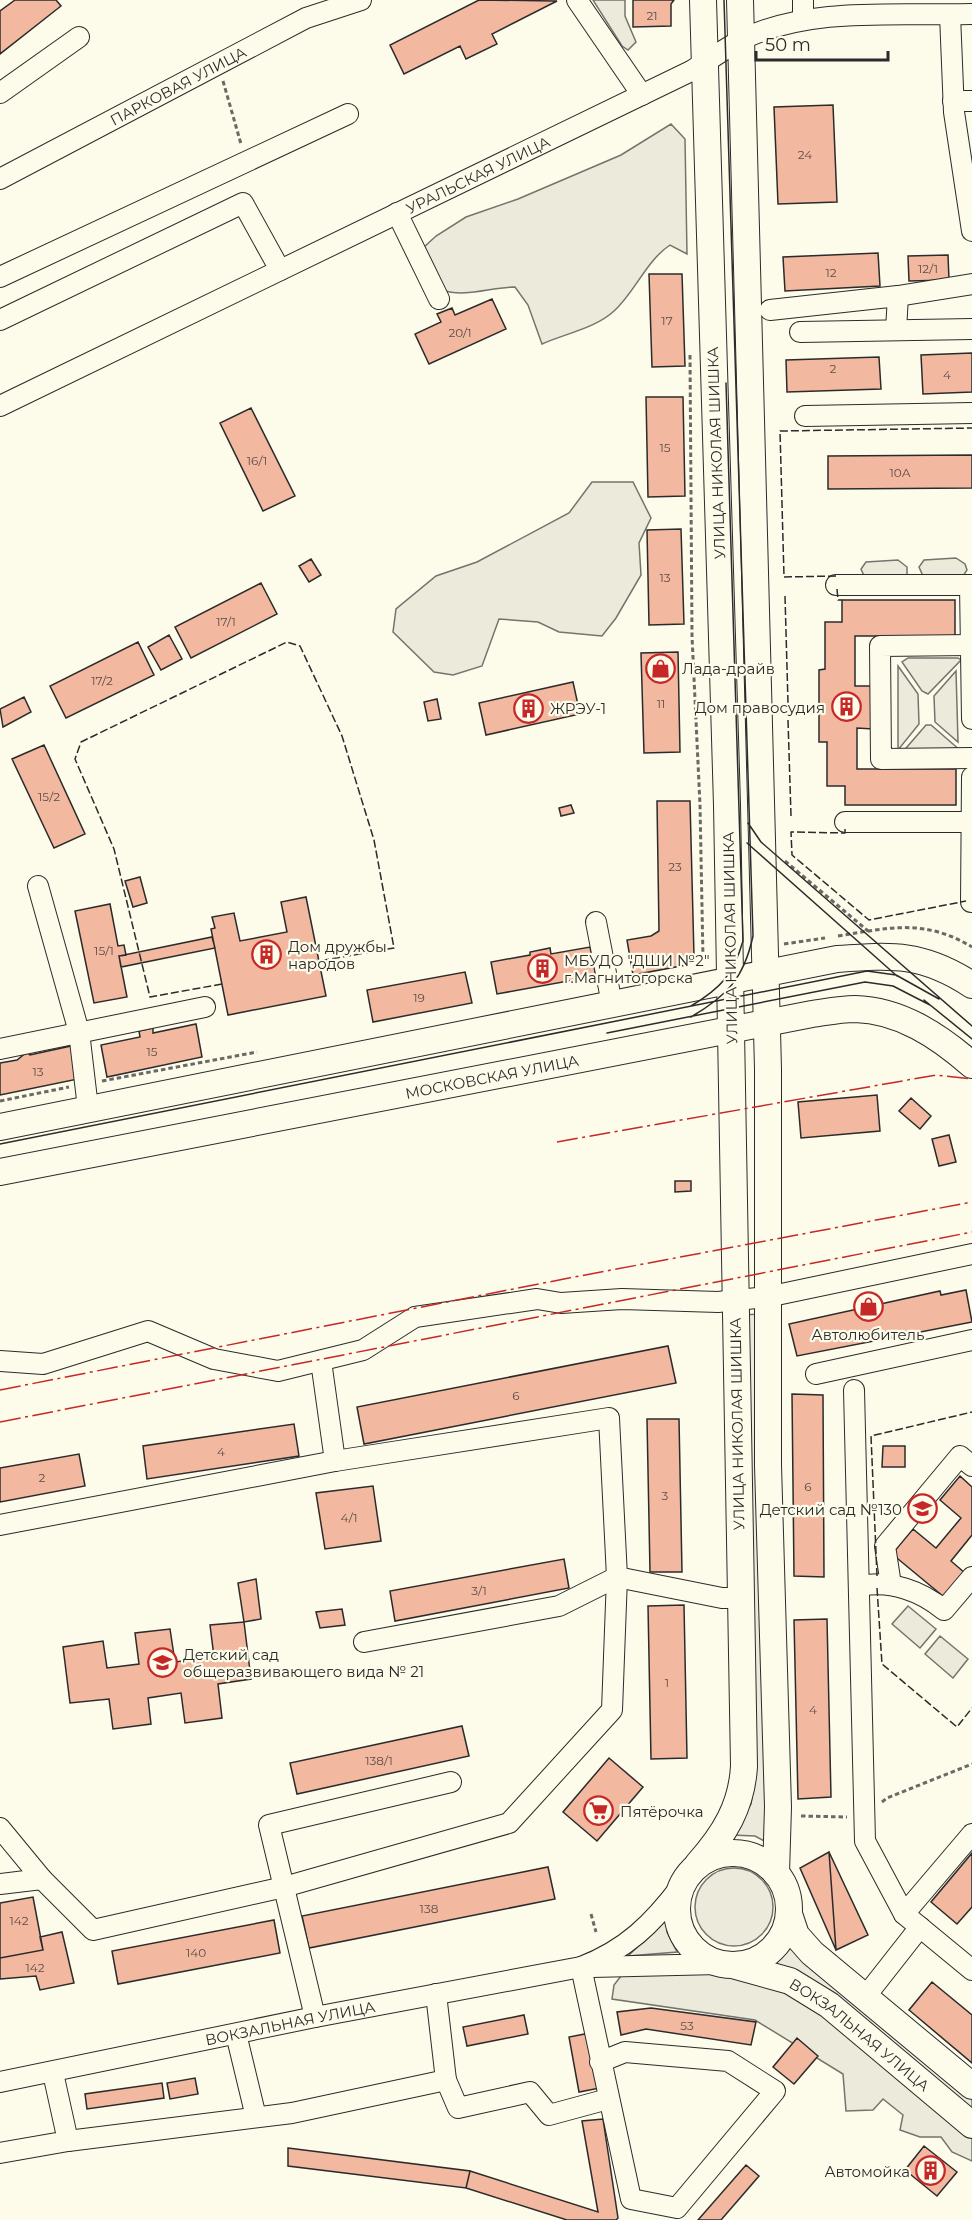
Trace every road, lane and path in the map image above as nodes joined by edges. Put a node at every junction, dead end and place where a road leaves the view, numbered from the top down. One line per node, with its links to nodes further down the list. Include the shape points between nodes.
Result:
1 (360, 0): 12 (street, ПАРКОВАЯ УЛИЦА, via 306,18)
2 (577, 0): 14 (street)
3 (703, 0): 11 (main road, УЛИЦА НИКОЛАЯ ШИШКА)
4 (740, 0): 10 (main road, УЛИЦА НИКОЛАЯ ШИШКА)
5 (803, 0): 8 (street)
6 (972, 14): 7 (street, УРАЛЬСКАЯ УЛИЦА)
7 (950, 15): 8 (street, УРАЛЬСКАЯ УЛИЦА); 15 (street)
8 (803, 20): 10 (street, УРАЛЬСКАЯ УЛИЦА)
9 (79, 37): 13 (street)
10 (741, 40): 11 (street, УРАЛЬСКАЯ УЛИЦА); 50 (main road, УЛИЦА НИКОЛАЯ ШИШКА)
11 (706, 62): 14 (street, УРАЛЬСКАЯ УЛИЦА); 51 (main road, УЛИЦА НИКОЛАЯ ШИШКА)
12 (219, 65): 17 (path); 18 (street, ПАРКОВАЯ УЛИЦА)
13 (0, 93)
14 (642, 95): 20 (street, УРАЛЬСКАЯ УЛИЦА)
15 (963, 101): 19 (street)
16 (348, 114): 17 (street)
17 (246, 160): 23 (street)
18 (0, 179)
19 (969, 205): 21 (street)
20 (397, 213): 22 (street, УРАЛЬСКАЯ УЛИЦА); 26 (street)
21 (972, 231)
22 (280, 270): 28 (street, via 243,203); 32 (street, УРАЛЬСКАЯ УЛИЦА)
23 (0, 277)
24 (972, 284): 25 (street)
25 (898, 296): 27 (street); 30 (street)
26 (439, 299)
27 (770, 310)
28 (0, 320)
29 (972, 329): 30 (street)
30 (896, 330): 31 (street)
31 (800, 332)
32 (0, 406)
33 (972, 413): 34 (street)
34 (805, 416)
35 (690, 507): 49 (path, via 703,958)
36 (836, 585): 37 (street)
37 (971, 585): 38 (street)
38 (971, 645): 39 (street); 40 (street, via 880,646 881,759)
39 (972, 719)
40 (972, 758)
41 (972, 777): 43 (street)
42 (845, 822): 43 (street)
43 (972, 822): 46 (street)
44 (782, 858): 48 (path)
45 (38, 886): 57 (street)
46 (971, 902)
47 (596, 922): 53 (street)
48 (868, 931)
49 (694, 969)
50 (765, 974): 51 (main road); 52 (main road, via 837,959 889,955 924,961); 55 (main road, УЛИЦА НИКОЛАЯ ШИШКА)
51 (731, 981): 53 (main road); 56 (main road, УЛИЦА НИКОЛАЯ ШИШКА)
52 (972, 985)
53 (612, 1004): 61 (main road)
54 (205, 1007): 57 (street)
55 (766, 1023): 56 (main road, МОСКОВСКАЯ УЛИЦА); 60 (main road, МОСКОВСКАЯ УЛИЦА, via 855,1009 906,1019 953,1048); 66 (main road, УЛИЦА НИКОЛАЯ ШИШКА)
56 (732, 1029): 64 (main road, МОСКОВСКАЯ УЛИЦА); 67 (main road, УЛИЦА НИКОЛАЯ ШИШКА)
57 (79, 1032): 58 (street); 61 (street)
58 (0, 1049)
59 (259, 1051): 61 (path)
60 (972, 1065)
61 (87, 1096): 62 (path); 63 (main road)
62 (0, 1101)
63 (0, 1127)
64 (0, 1172)
65 (972, 1254): 66 (street)
66 (767, 1297): 67 (street); 89 (main road, УЛИЦА НИКОЛАЯ ШИШКА, via 778,1807)
67 (735, 1301): 69 (street, via 622,1299 561,1303 537,1299 415,1317 363,1350); 80 (main road, УЛИЦА НИКОЛАЯ ШИШКА)
68 (972, 1340): 71 (street)
69 (321, 1360): 70 (street, via 278,1371 214,1359 148,1331 43,1364); 73 (street)
70 (0, 1361)
71 (816, 1374)
72 (854, 1389): 79 (street)
73 (335, 1461): 75 (street); 76 (street, via 609,1418)
74 (972, 1466): 78 (street, via 960,1456 885,1546)
75 (0, 1525)
76 (617, 1577): 80 (street, via 722,1598); 81 (street, via 559,1606); 93 (street, via 612,1710 509,1823)
77 (972, 1577): 78 (street, via 944,1610 926,1595)
78 (891, 1585): 79 (street, via 877,1582)
79 (861, 1586): 85 (street)
80 (740, 1598): 88 (main road, УЛИЦА НИКОЛАЯ ШИШКА, via 743,1784 732,1818)
81 (364, 1642)
82 (972, 1764): 85 (path, via 887,1798)
83 (451, 1782): 93 (street, via 269,1826)
84 (801, 1816): 85 (path)
85 (864, 1816): 96 (street, via 865,1841)
86 (0, 1828): 90 (street)
87 (972, 1834): 96 (street)
88 (698, 1864): 89 (main road, via 731,1852 764,1862); 92 (main road)
89 (776, 1873): 95 (main road, via 786,1889)
90 (42, 1879): 91 (street); 93 (street, via 93,1930)
91 (0, 1884)
92 (681, 1886): 99 (main road, via 676,1901 682,1934 704,1958); 100 (street, ВОКЗАЛЬНАЯ УЛИЦА, via 636,1937 601,1960)
93 (284, 1887): 104 (street)
94 (591, 1914): 98 (path)
95 (789, 1914): 99 (main road, via 782,1936 766,1955 752,1962); 103 (main road, ВОКЗАЛЬНАЯ УЛИЦА, via 803,1943)
96 (904, 1914): 97 (street)
97 (920, 1927): 101 (street); 103 (street)
98 (596, 1932)
99 (727, 1965): 100 (street, ВОКЗАЛЬНАЯ УЛИЦА); 113 (main road, ВОКЗАЛЬНАЯ УЛИЦА, via 790,1981 829,2005)
100 (581, 1966): 102 (street, ВОКЗАЛЬНАЯ УЛИЦА); 106 (street)
101 (972, 1970)
102 (436, 1994): 104 (street, ВОКЗАЛЬНАЯ УЛИЦА); 108 (street)
103 (865, 1997): 110 (main road, ВОКЗАЛЬНАЯ УЛИЦА)
104 (315, 2017): 105 (street, ВОКЗАЛЬНАЯ УЛИЦА)
105 (236, 2034): 107 (street, ВОКЗАЛЬНАЯ УЛИЦА); 112 (street)
106 (600, 2062): 111 (street); 111 (street, via 625,2052 728,2061 775,2091 677,2208 631,2199)
107 (53, 2073): 109 (street, ВОКЗАЛЬНАЯ УЛИЦА); 114 (street)
108 (446, 2080): 111 (street, via 458,2108 530,2092 549,2115); 112 (street)
109 (0, 2082)
110 (972, 2086)
111 (608, 2099)
112 (256, 2117): 114 (street)
113 (972, 2125)
114 (68, 2141): 115 (street)
115 (0, 2153)

